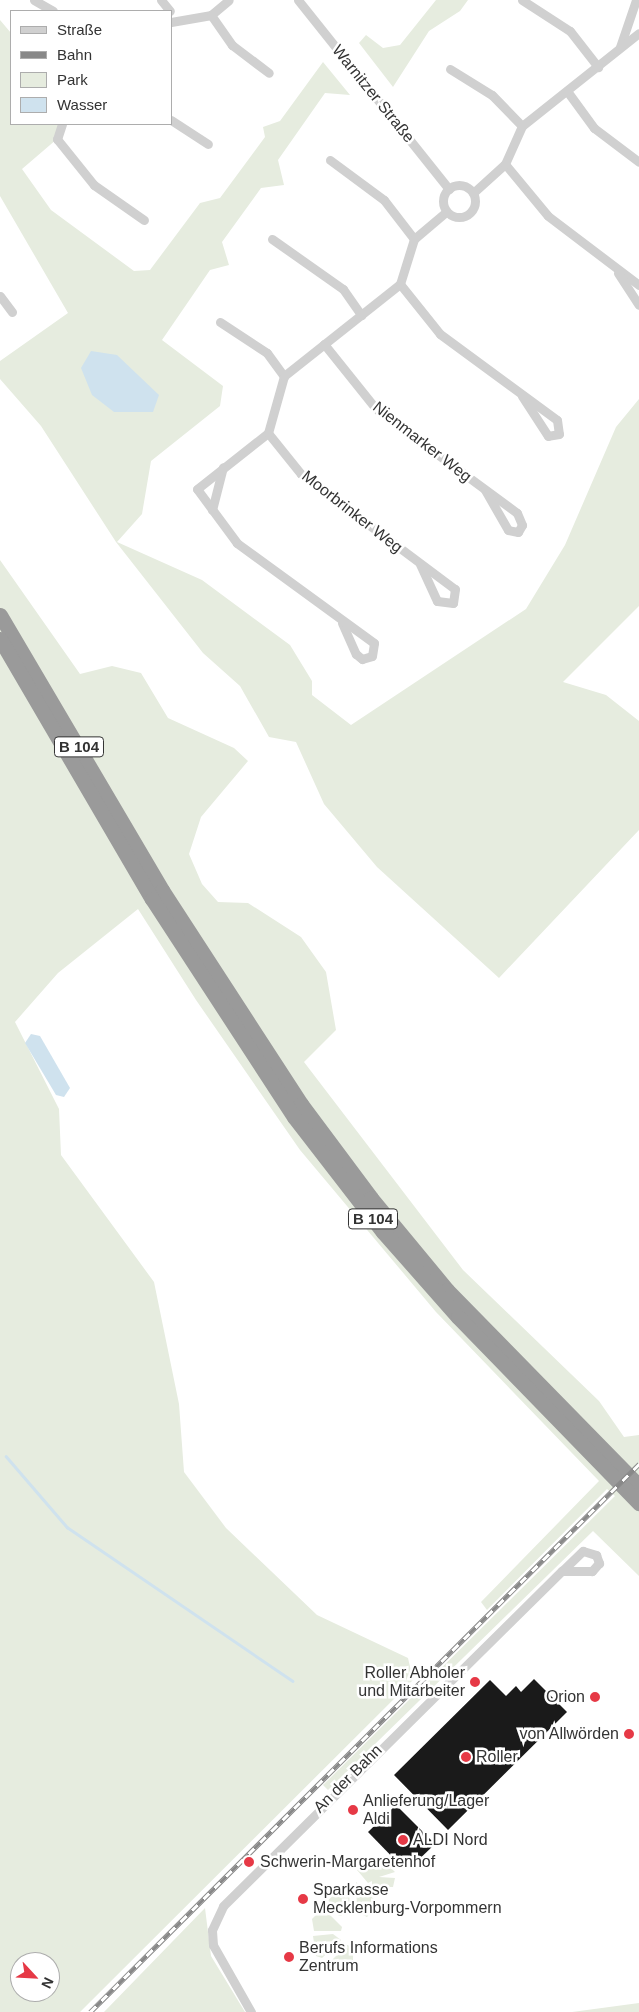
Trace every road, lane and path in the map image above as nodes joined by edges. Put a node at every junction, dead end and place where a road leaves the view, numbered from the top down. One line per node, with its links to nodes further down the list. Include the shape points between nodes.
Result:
1 (34, 0): 6 (street)
2 (229, 0): 7 (street)
3 (298, 0): 22 (street, Warnitzer Straße)
4 (522, 0): 11 (street, via 570,31)
5 (636, 7): 10 (street)
6 (51, 10)
7 (210, 15): 8 (street); 13 (street, via 232,45)
8 (172, 16)
9 (639, 33): 10 (street)
10 (620, 47): 11 (street)
11 (598, 67): 14 (street)
12 (450, 69): 17 (street, via 492,95)
13 (269, 73)
14 (567, 91): 17 (street); 20 (street, via 594,128)
15 (172, 121): 18 (street)
16 (62, 125): 25 (street, via 57,139 94,185)
17 (522, 126): 21 (street)
18 (208, 144)
19 (330, 160): 27 (street, via 384,200)
20 (639, 162)
21 (505, 164): 23 (street); 28 (street, via 548,216)
22 (449, 189): 23 (street, via 462,185); 24 (street, via 443,200)
23 (473, 193): 24 (street, via 475,204 471,216 457,218)
24 (446, 212): 27 (street)
25 (144, 220)
26 (272, 239): 34 (street, via 343,289)
27 (414, 239): 29 (street)
28 (618, 273): 30 (street); 32 (street)
29 (400, 284): 34 (street); 38 (street, via 440,334)
30 (639, 285)
31 (0, 296): 33 (street)
32 (639, 305)
33 (12, 312)
34 (362, 315): 36 (street)
35 (220, 322): 37 (street, via 267,353)
36 (324, 344): 37 (street); 41 (street, Nienmarker Weg, via 376,410)
37 (284, 376): 39 (street)
38 (522, 396): 38 (street, via 548,436 559,434 557,420)
39 (268, 433): 40 (street); 43 (street, Moorbrinker Weg, via 301,474)
40 (223, 467): 42 (street); 42 (street, via 197,489)
41 (485, 490): 41 (street, Nienmarker Weg, via 508,530 518,532 522,525 517,513)
42 (212, 510): 45 (street, via 237,543)
43 (420, 564): 43 (street, Moorbrinker Weg, via 437,601 453,603 455,589)
44 (0, 615): 47 (highway, B 104)
45 (342, 623)
46 (0, 639): 47 (highway, B 104)
47 (154, 889): 48 (highway, B 104, via 301,1104 371,1198 447,1290); 49 (highway, B 104, via 294,1117 383,1232 550,1415)
48 (639, 1486)
49 (639, 1503)
50 (562, 1571): 51 (street, An der Bahn, via 223,1906 212,1930 213,1945)
51 (251, 2012)

